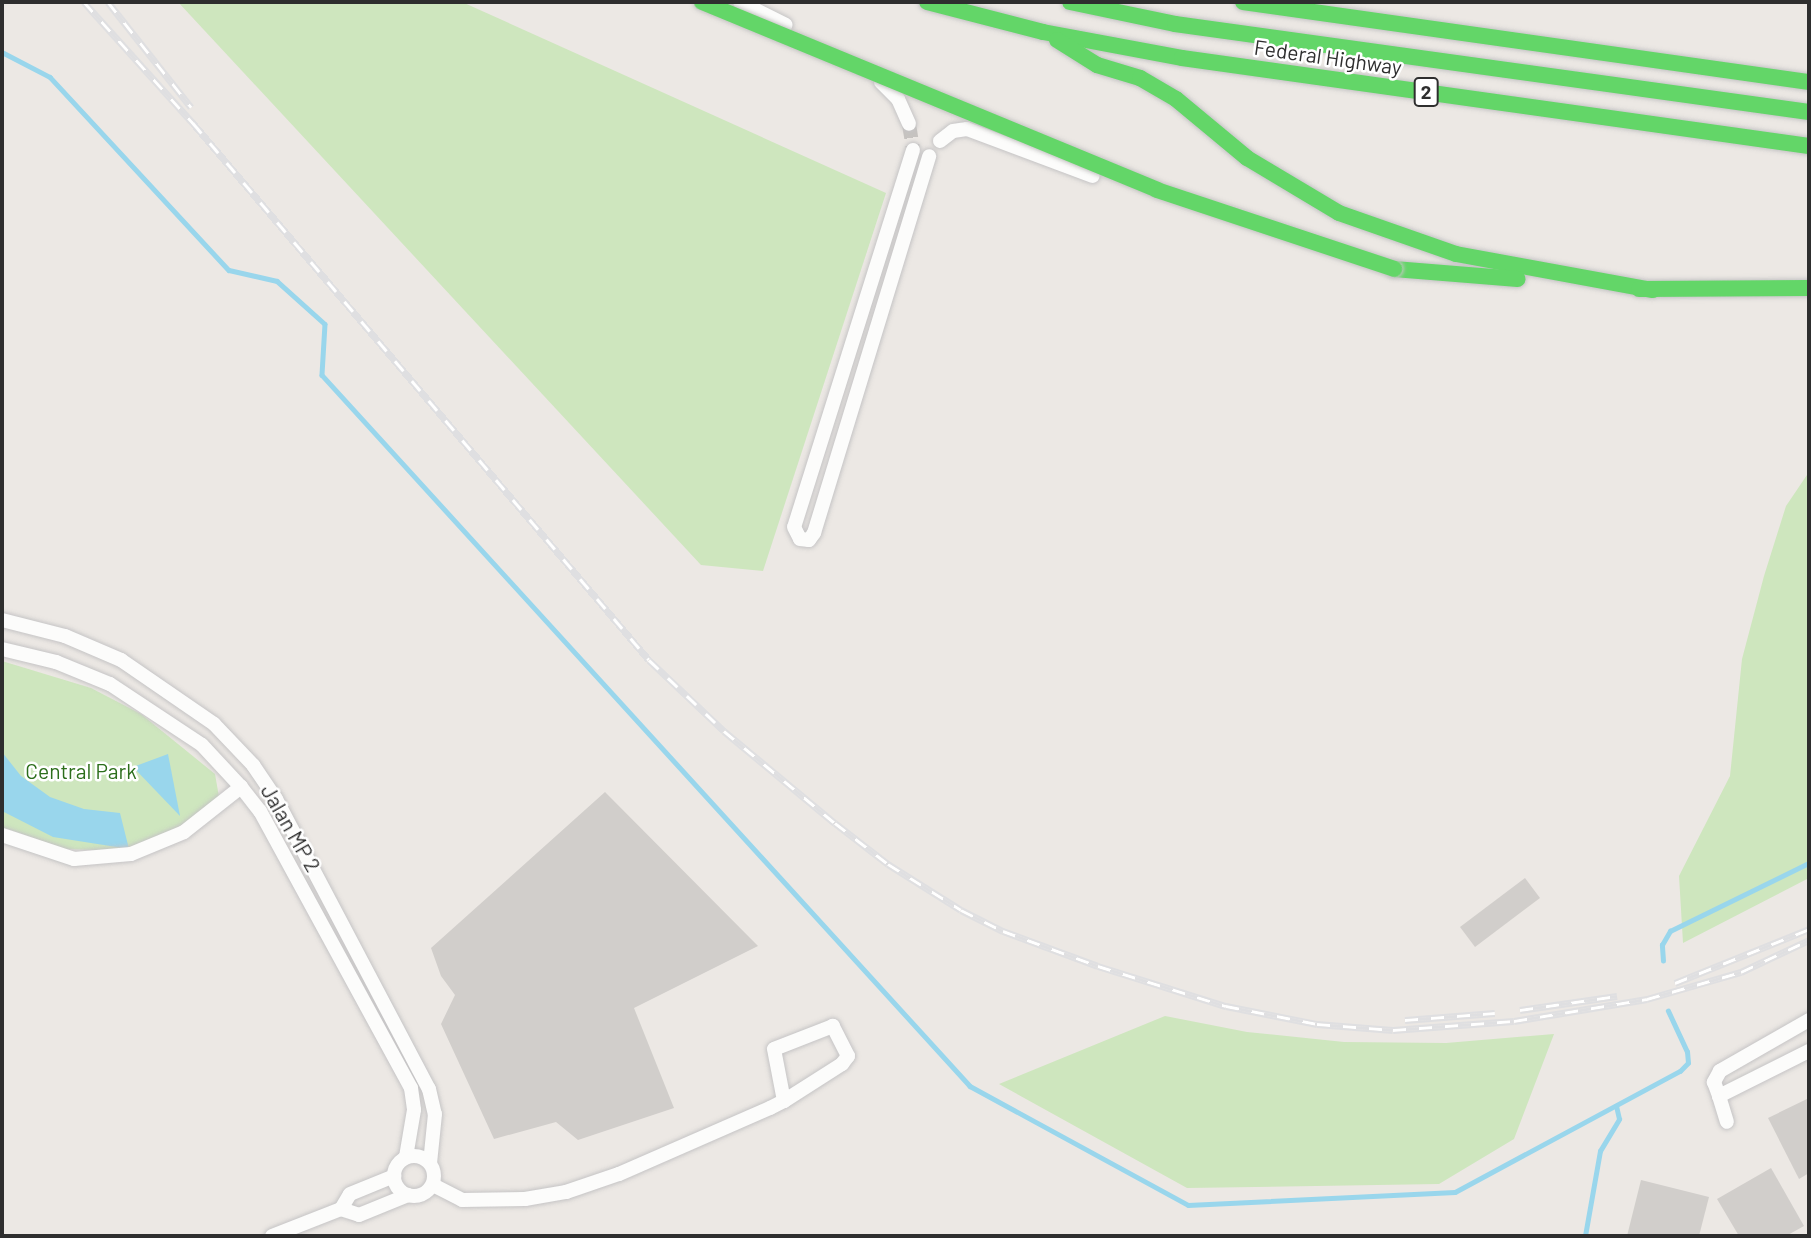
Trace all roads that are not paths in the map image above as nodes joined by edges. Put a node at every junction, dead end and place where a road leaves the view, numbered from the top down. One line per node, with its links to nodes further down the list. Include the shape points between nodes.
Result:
1 (702, 2): 14 (highway, bridge, via 1157,190 1394,269)
2 (740, 2): 9 (street, via 822,43 879,80 898,99)
3 (928, 2): 6 (highway, Federal Highway / 2)
4 (1070, 2): 8 (highway, Federal Highway / 2, via 1175,24)
5 (1243, 2): 7 (highway)
6 (1043, 32): 11 (highway, Federal Highway / 2, via 1182,58); 16 (highway, via 1097,65 1140,78 1175,99 1247,158 1339,213 1456,254)
7 (1809, 82)
8 (1809, 112)
9 (909, 124)
10 (940, 141): 14 (street, via 953,131 967,129 1326,258 1427,282)
11 (1809, 146)
12 (913, 150): 13 (street, via 794,527 800,540 809,540 814,534)
13 (929, 156)
14 (1450, 274): 16 (highway)
15 (1809, 288): 16 (highway)
16 (1653, 290)
17 (2, 620): 27 (street, Jalan MP 2, via 65,636 121,660 214,724 276,799 429,1089 435,1114)
18 (2, 649): 19 (street, Jalan MP 2, via 56,662 110,684 202,745)
19 (246, 792): 20 (street, via 184,832 131,854 74,859); 26 (street, Jalan MP 2, via 411,1088 414,1110)
20 (2, 835)
21 (1809, 1020): 23 (street, via 1720,1070 1714,1082)
22 (1809, 1051): 23 (street)
23 (1720, 1096): 25 (street)
24 (785, 1101): 24 (street, via 846,1061 848,1056 833,1026 774,1049); 29 (street, via 620,1174 566,1192 525,1199 462,1200)
25 (1727, 1122)
26 (406, 1157): 27 (street, via 415,1155); 28 (street)
27 (430, 1163): 29 (street)
28 (394, 1176): 30 (street, via 398,1188); 31 (street, via 350,1194)
29 (433, 1185): 30 (street, via 422,1195)
30 (408, 1195): 31 (street, via 359,1214)
31 (341, 1209): 32 (street)
32 (272, 1236)

